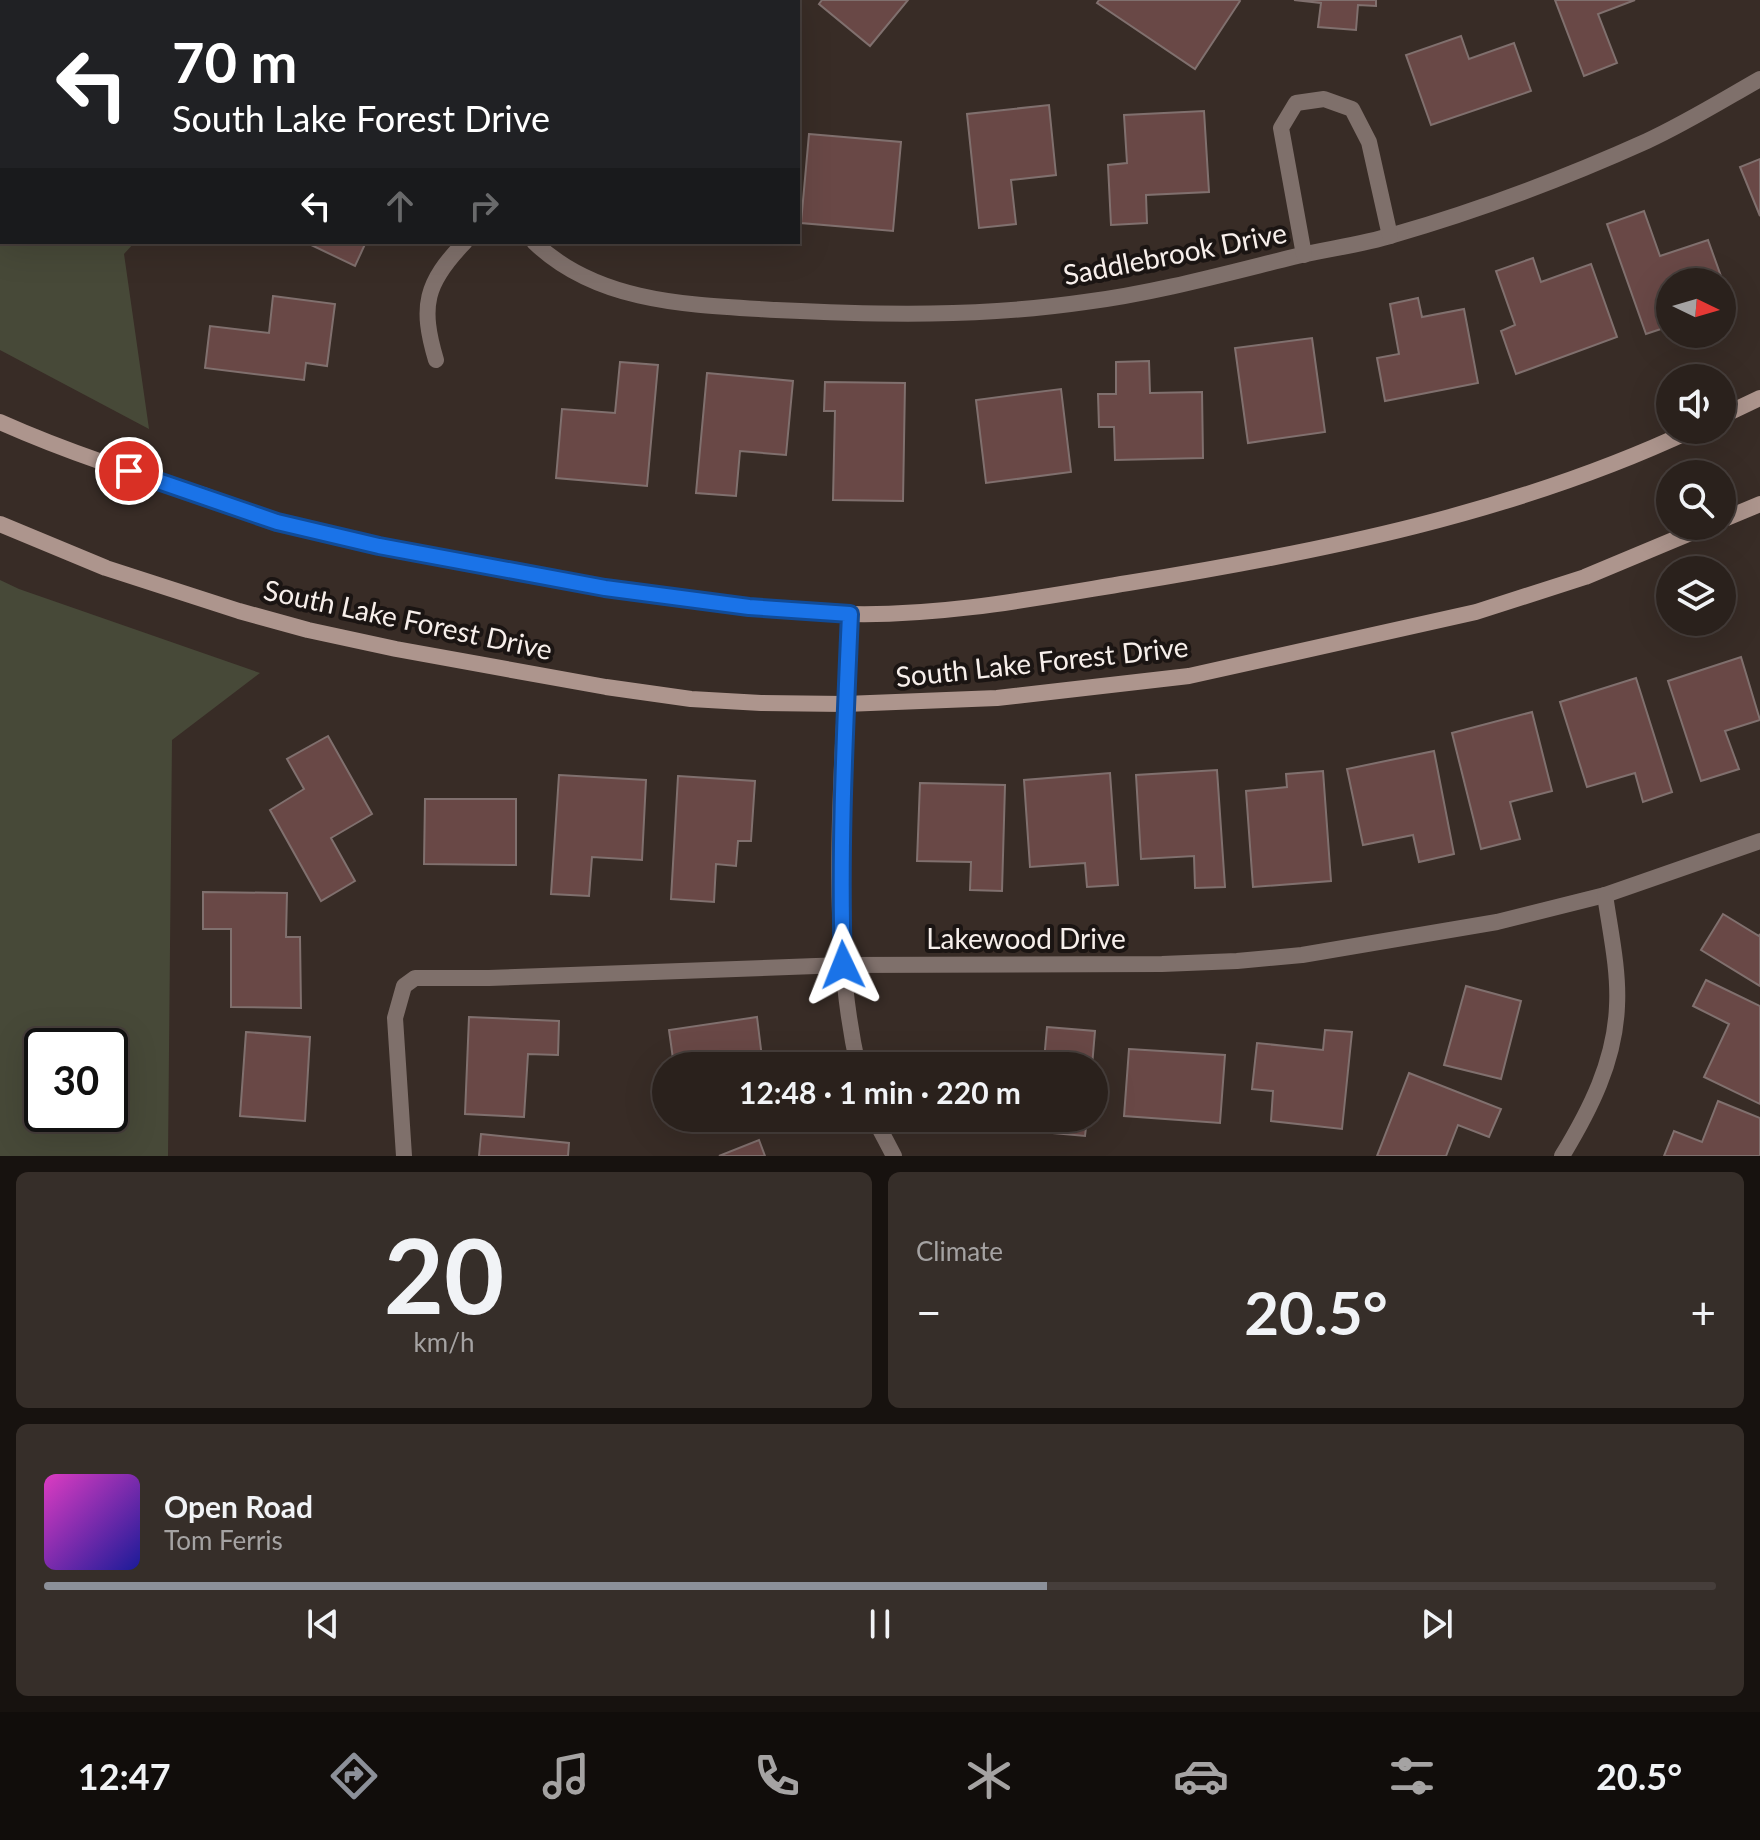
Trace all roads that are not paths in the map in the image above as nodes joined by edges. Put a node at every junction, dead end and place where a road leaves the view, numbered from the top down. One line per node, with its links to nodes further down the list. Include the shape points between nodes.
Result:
1 (1760, 79): 2 (street, Saddlebrook Drive, via 1649,140 1494,204)
2 (1390, 236): 5 (street, Saddlebrook Drive); 5 (street, via 1369,142 1352,109 1324,99 1296,103 1281,128)
3 (463, 244): 6 (street, via 445,262 430,294 426,325)
4 (536, 244): 5 (street, Saddlebrook Drive, via 580,277 627,294 704,306 858,314 969,313 1083,303)
5 (1304, 255)
6 (436, 360)
7 (1760, 398): 8 (main road)
8 (1736, 409)
9 (0, 422): 15 (main road, via 277,522 339,537 605,588)
10 (1662, 444): 15 (main road, via 1550,487 1399,530 1249,564 1012,603)
11 (1760, 504): 12 (main road)
12 (1736, 514)
13 (0, 524): 16 (main road, South Lake Forest Drive, via 106,568 239,611 396,649 691,699)
14 (1674, 540): 16 (main road, South Lake Forest Drive, via 1585,577 1476,612 1189,676 997,698)
15 (850, 614): 16 (street)
16 (845, 704): 19 (street)
17 (1760, 841): 18 (street, Lakewood Drive)
18 (1605, 895): 19 (street, Lakewood Drive, via 1497,922 1237,961); 24 (street, via 1618,1004 1613,1044 1580,1127)
19 (843, 965): 20 (street); 22 (street, Lakewood Drive, via 415,978 404,986 395,1018)
20 (855, 1052)
21 (881, 1132): 23 (street)
22 (404, 1156)
23 (894, 1156)
24 (1562, 1156)

